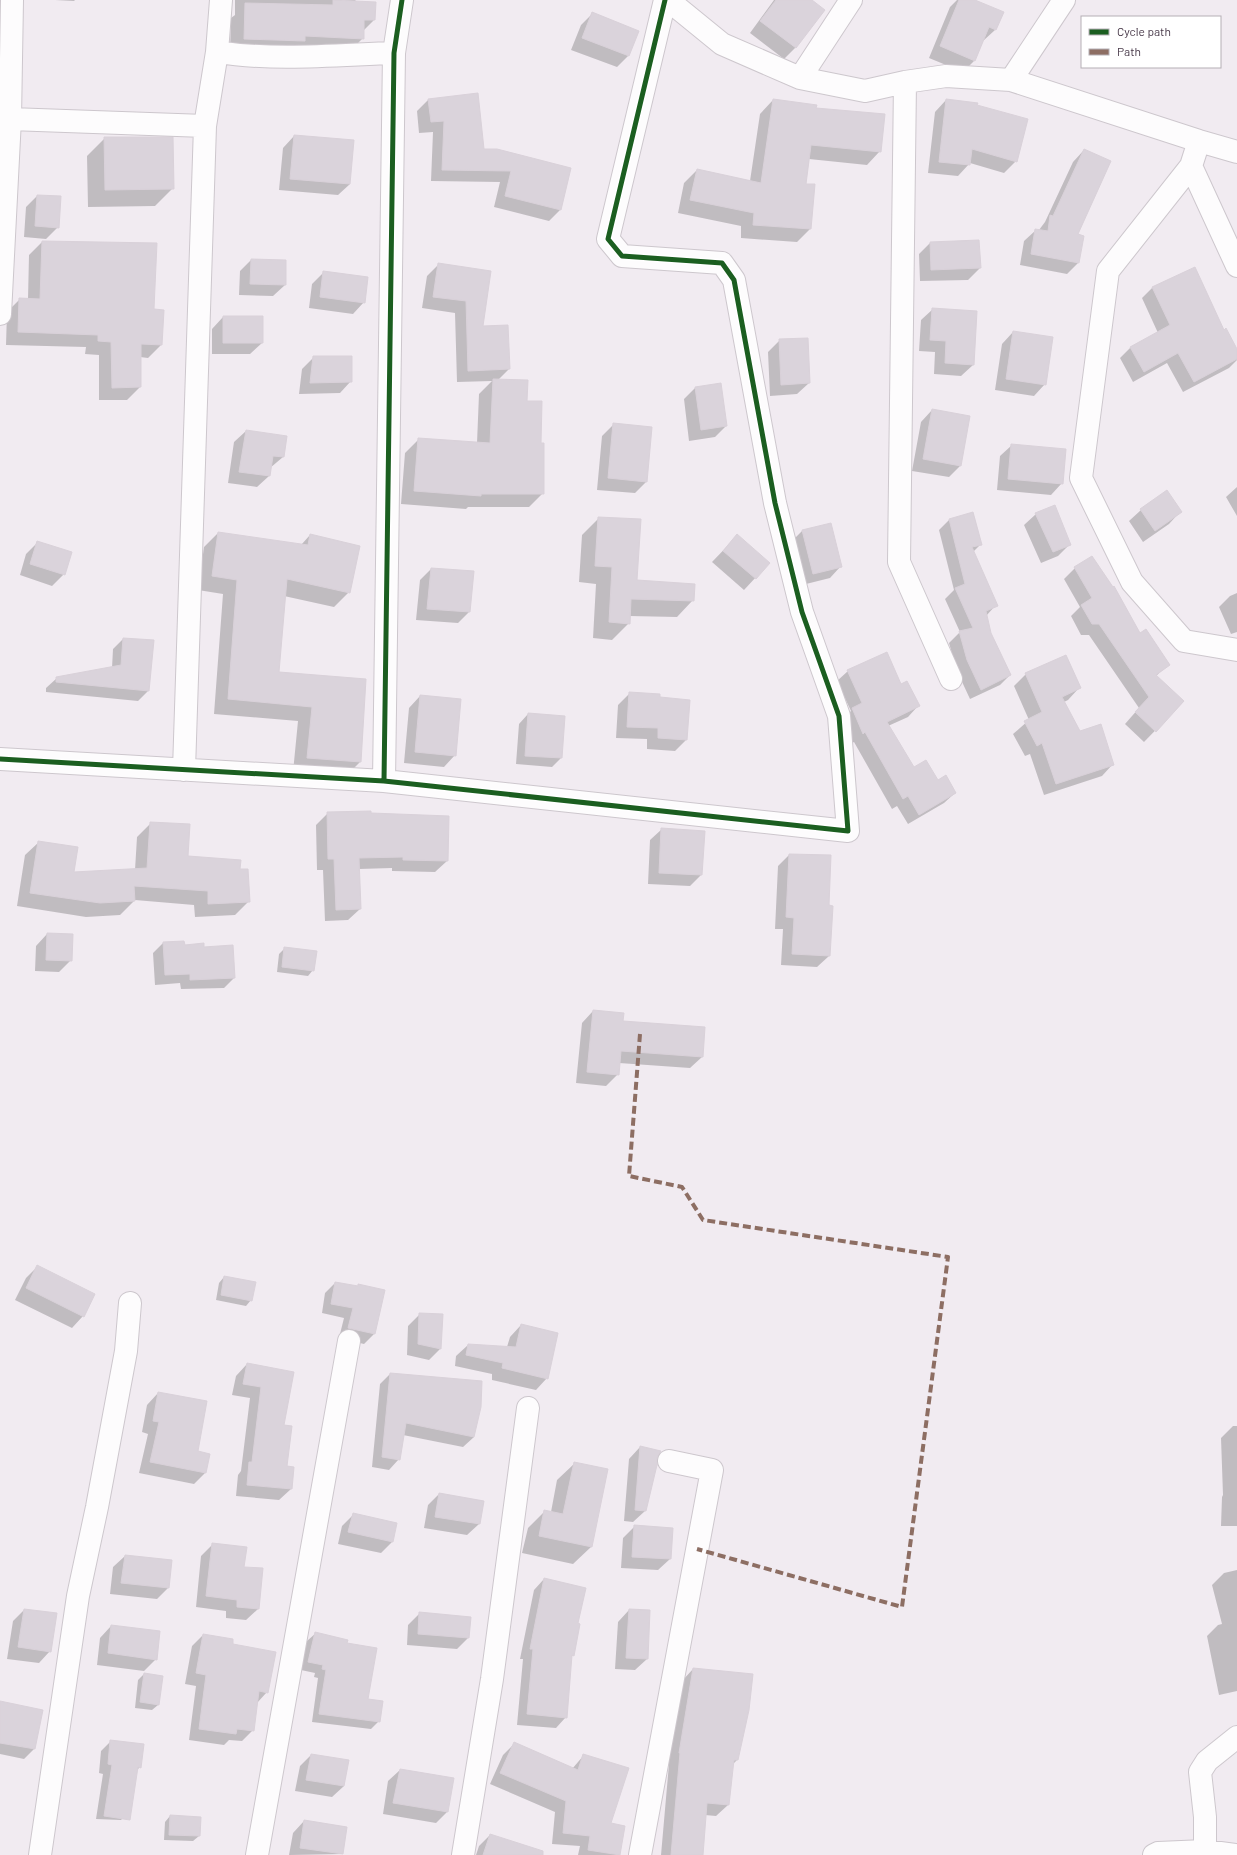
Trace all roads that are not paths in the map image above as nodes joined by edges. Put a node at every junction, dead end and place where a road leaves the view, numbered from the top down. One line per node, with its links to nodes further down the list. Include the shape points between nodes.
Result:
1 (12, 0): 13 (street)
2 (221, 0): 8 (street)
3 (402, 0): 9 (street)
4 (665, 0): 24 (street, via 608,239 622,256 722,263 734,280 777,510 802,612 838,716 848,831)
5 (668, 0): 10 (street, via 722,44)
6 (851, 0): 10 (street)
7 (1064, 0): 11 (street)
8 (217, 52): 9 (street, via 236,55 302,56); 14 (street)
9 (394, 53): 24 (street)
10 (800, 78): 12 (street, via 865,91)
11 (1011, 80): 12 (street, via 946,76); 15 (street)
12 (905, 82): 21 (street, via 899,562)
13 (10, 119): 14 (street); 19 (street)
14 (205, 126): 23 (street)
15 (1199, 141): 16 (street); 17 (street)
16 (1237, 152)
17 (1191, 166): 18 (street); 20 (street, via 1108,271 1081,478 1132,582 1184,641)
18 (1237, 266)
19 (0, 314)
20 (1237, 650)
21 (951, 679)
22 (0, 759): 23 (street)
23 (184, 770): 24 (street)
24 (384, 781)
25 (130, 1303): 31 (street, via 126,1351 78,1596)
26 (349, 1341): 32 (street)
27 (528, 1408): 33 (street, via 492,1678)
28 (668, 1461): 34 (street, via 712,1470)
29 (1237, 1737): 30 (street, via 1207,1761 1200,1772 1205,1817)
30 (1205, 1851): 35 (street); 36 (street)
31 (40, 1855)
32 (257, 1855)
33 (463, 1855)
34 (640, 1855)
35 (1154, 1855)
36 (1235, 1855)

